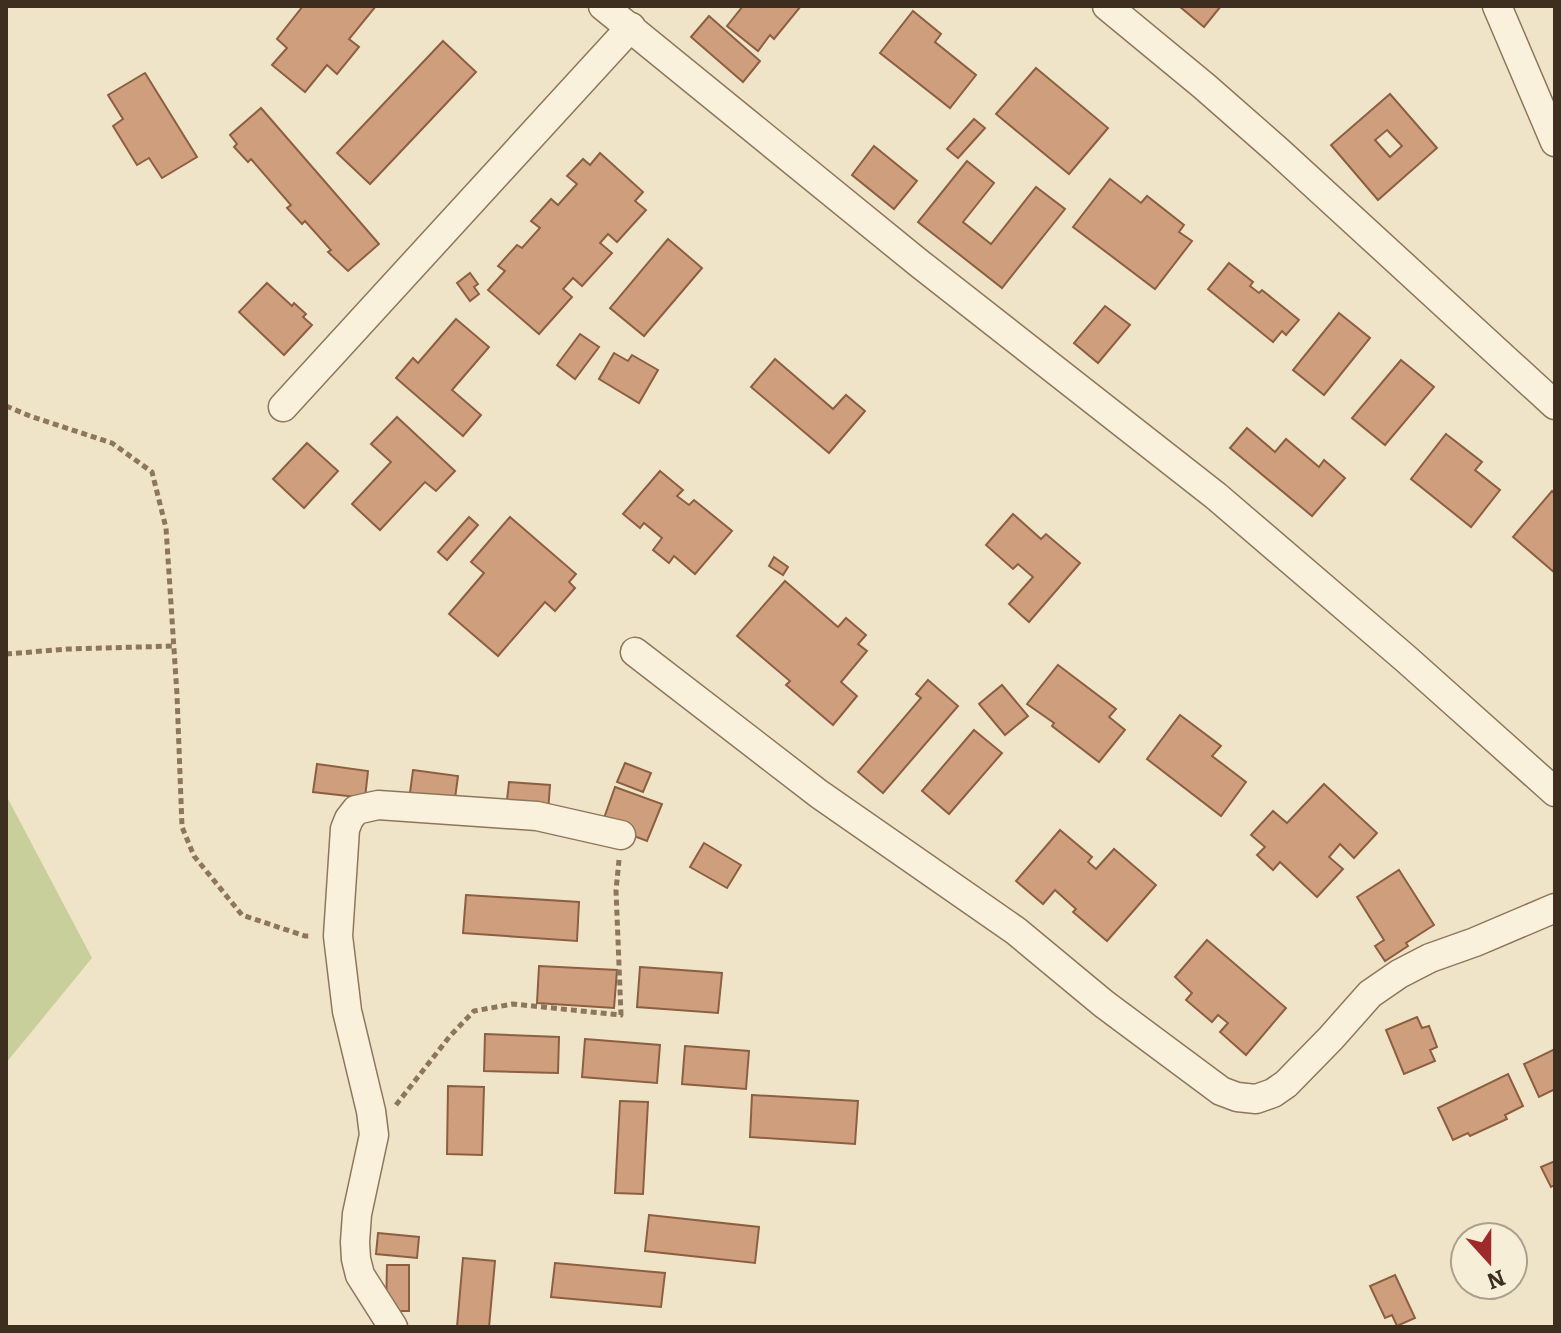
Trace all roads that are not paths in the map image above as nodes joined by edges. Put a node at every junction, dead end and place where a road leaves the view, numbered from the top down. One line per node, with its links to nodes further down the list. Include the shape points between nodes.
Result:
1 (603, 6): 4 (street)
2 (1107, 6): 6 (street, via 1278,151)
3 (1497, 6): 5 (street)
4 (631, 27): 7 (street); 9 (street, via 920,264 1216,496)
5 (1555, 142)
6 (1555, 405)
7 (283, 407)
8 (635, 652): 11 (street, via 819,794 1004,922 1104,1004 1221,1091 1237,1097 1256,1099 1286,1084 1370,994 1399,974)
9 (1555, 792)
10 (621, 835): 12 (street, via 537,816 378,805 356,810 349,819 338,936 347,1011 374,1135 357,1214 356,1259 360,1275)
11 (1555, 908)
12 (393, 1327)

